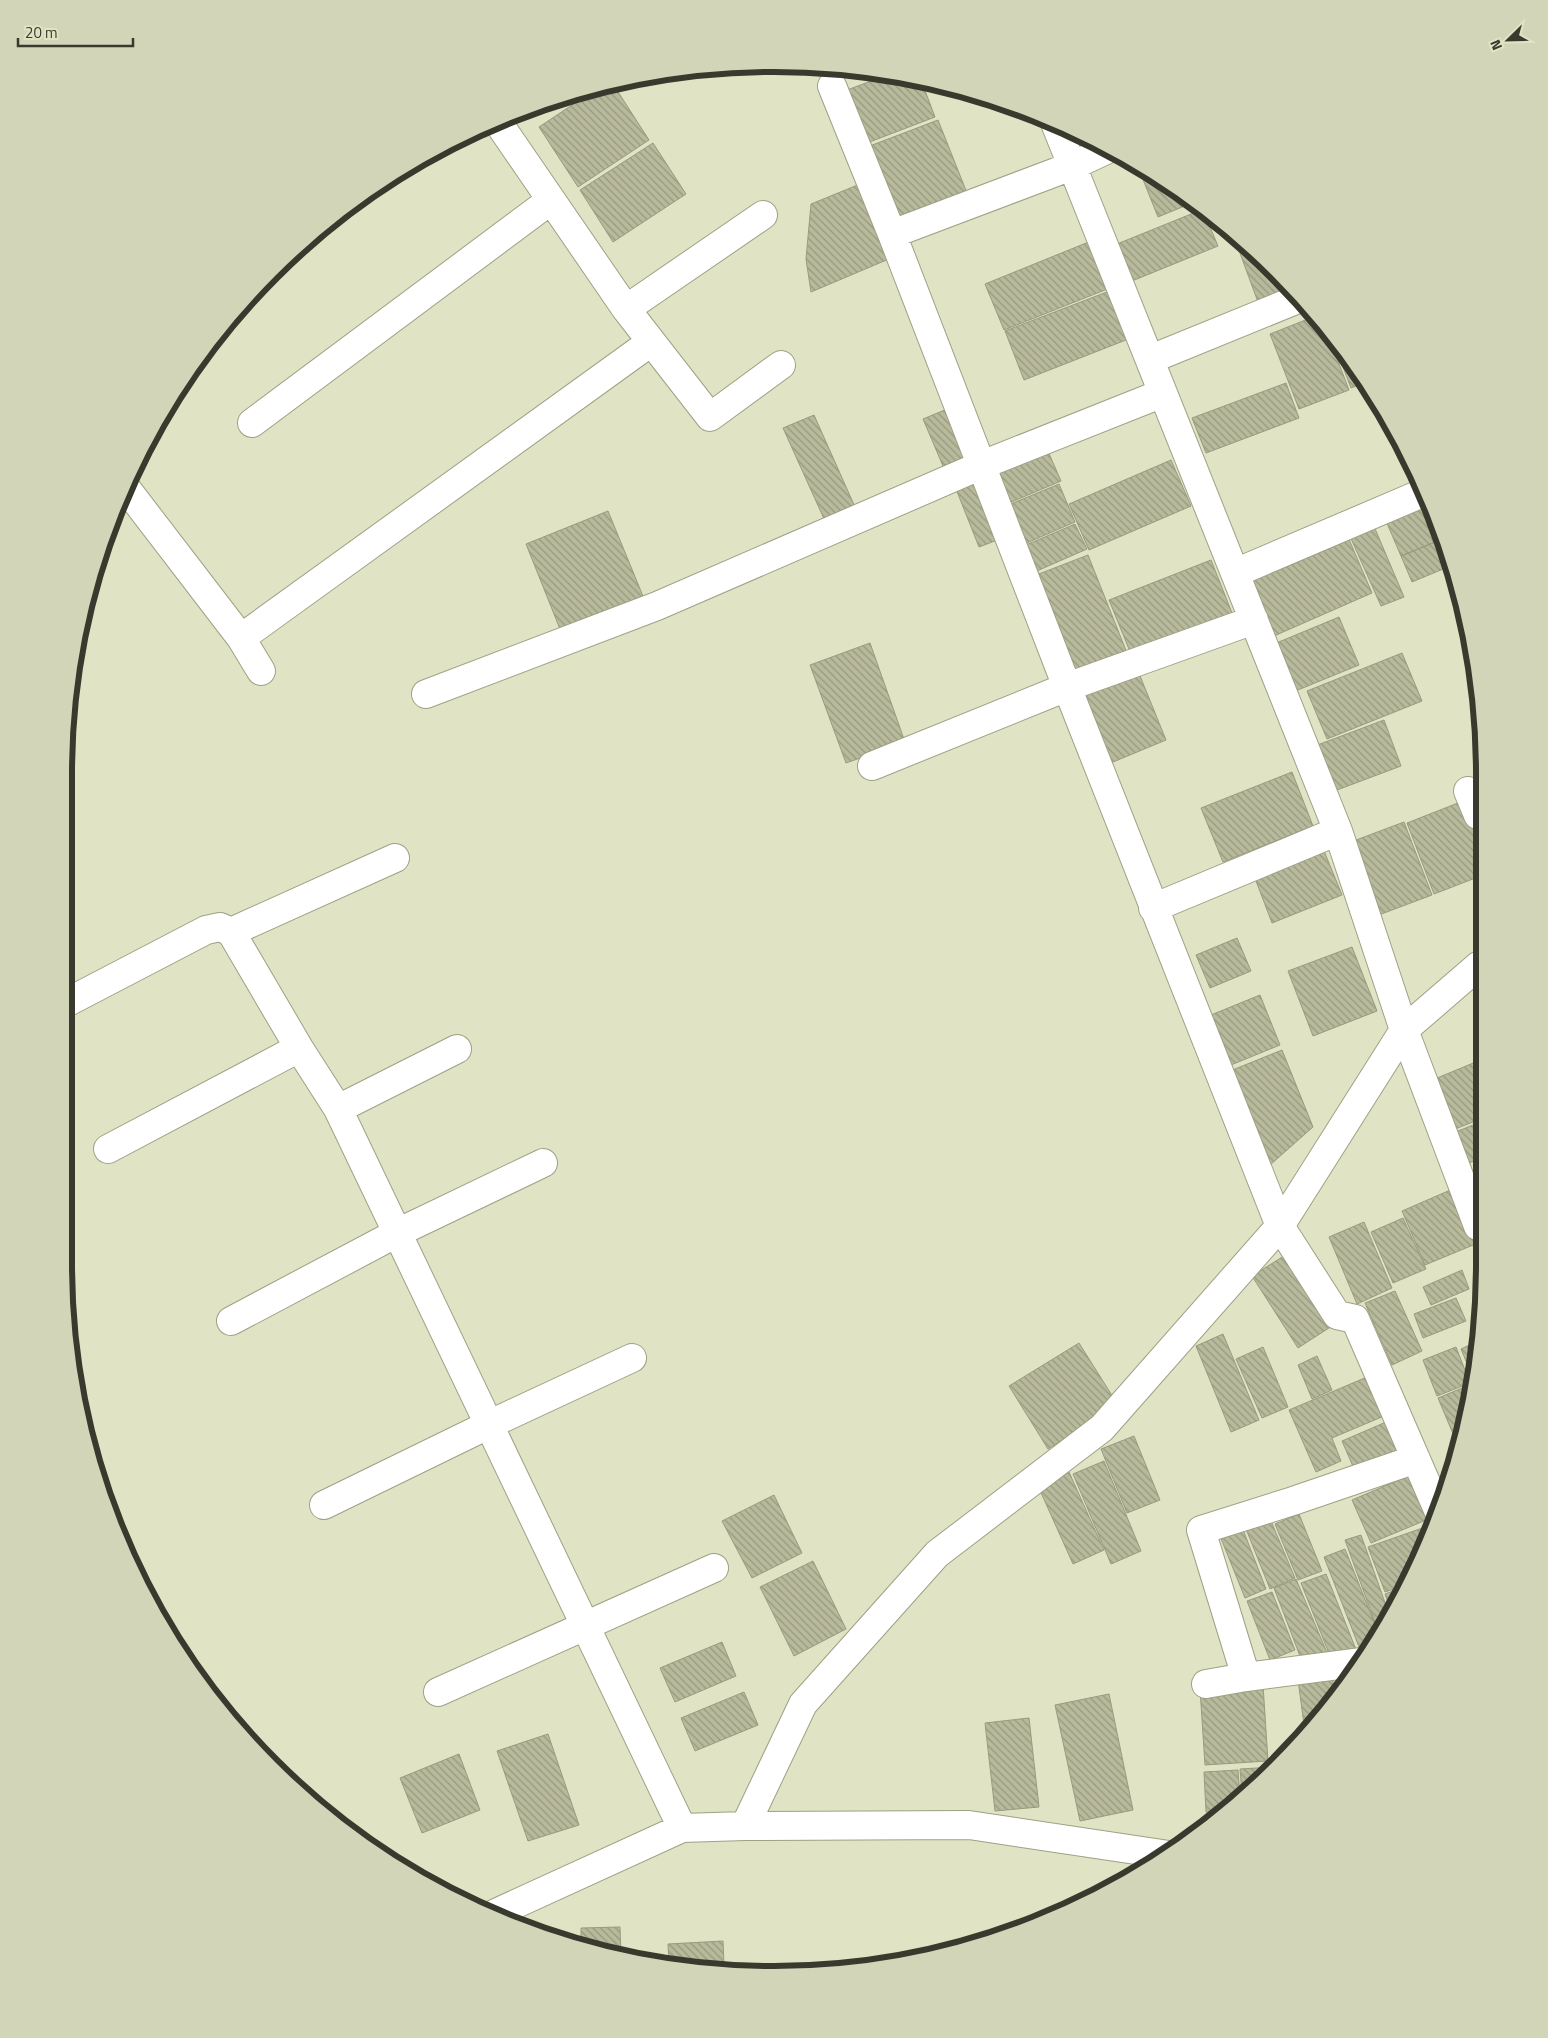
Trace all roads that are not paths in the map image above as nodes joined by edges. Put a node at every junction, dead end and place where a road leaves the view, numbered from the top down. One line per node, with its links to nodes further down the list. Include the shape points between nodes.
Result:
1 (832, 86): 8 (street)
2 (502, 128): 6 (street)
3 (1059, 134): 5 (street)
4 (1100, 153): 5 (street)
5 (1072, 166): 8 (street); 12 (street)
6 (551, 200): 10 (street); 15 (street)
7 (763, 215): 10 (street)
8 (892, 234): 16 (street)
9 (1292, 301): 12 (street)
10 (626, 309): 11 (street)
11 (651, 342): 13 (street, via 710,417); 21 (street)
12 (1151, 360): 14 (street)
13 (781, 365)
14 (1163, 393): 16 (street); 19 (street)
15 (252, 423)
16 (982, 465): 23 (street); 24 (street, via 657,606)
17 (131, 495): 21 (street)
18 (1417, 495): 19 (street)
19 (1235, 573): 20 (street)
20 (1254, 620): 23 (street); 26 (street)
21 (241, 638): 22 (street)
22 (261, 671)
23 (1067, 687): 25 (street); 28 (street)
24 (426, 694)
25 (872, 766)
26 (1338, 831): 28 (street); 32 (street)
27 (395, 858): 29 (street)
28 (1153, 908): 39 (street)
29 (231, 932): 31 (street, via 220,927 206,930); 33 (street)
30 (1476, 968): 32 (street)
31 (72, 1000)
32 (1404, 1030): 38 (street); 39 (street)
33 (299, 1048): 35 (street); 36 (street)
34 (457, 1049): 35 (street)
35 (338, 1109): 40 (street)
36 (108, 1149)
37 (543, 1162): 40 (street)
38 (1476, 1221)
39 (1280, 1226): 44 (street, via 1337,1315 1355,1319); 53 (street, via 1102,1428 936,1554 804,1704)
40 (397, 1233): 41 (street); 43 (street)
41 (230, 1320)
42 (632, 1358): 43 (street)
43 (488, 1425): 46 (street); 48 (street)
44 (1416, 1459): 45 (street); 50 (street, via 1200,1530)
45 (1434, 1500)
46 (324, 1505)
47 (714, 1568): 48 (street)
48 (584, 1626): 52 (street); 54 (street)
49 (1350, 1664): 50 (street)
50 (1246, 1677): 51 (street)
51 (1206, 1684)
52 (438, 1692)
53 (745, 1826): 54 (street); 55 (street, via 969,1824)
54 (682, 1828): 56 (street)
55 (1156, 1852)
56 (502, 1910)

